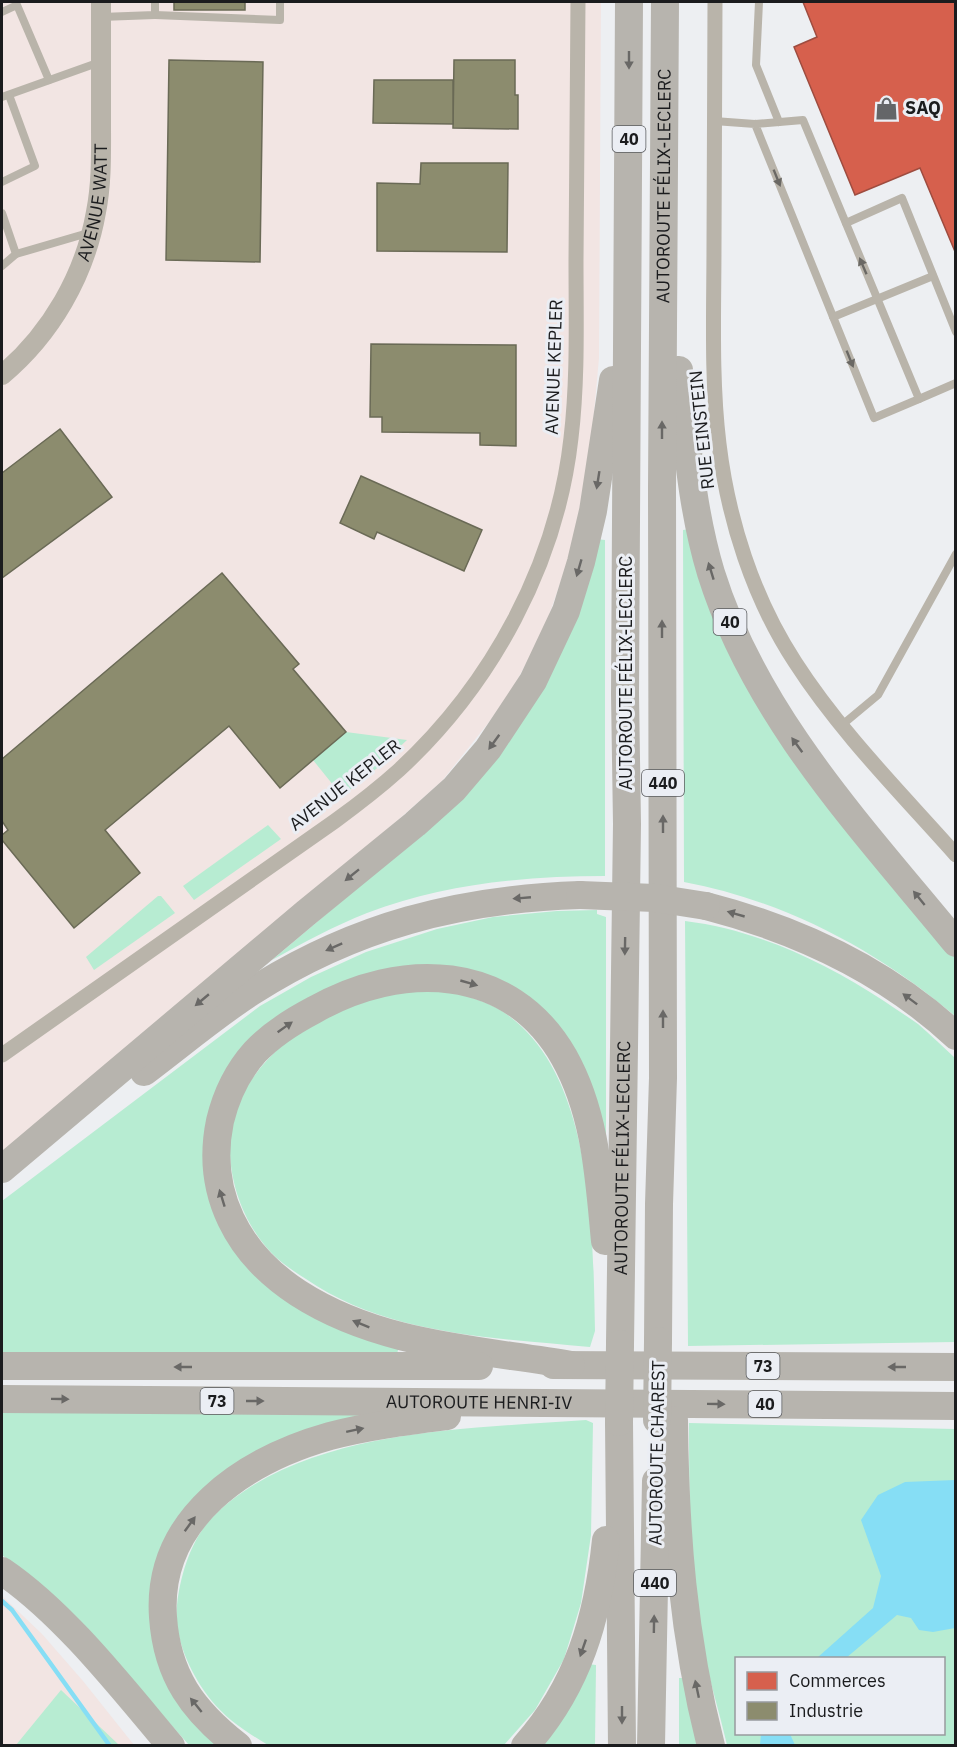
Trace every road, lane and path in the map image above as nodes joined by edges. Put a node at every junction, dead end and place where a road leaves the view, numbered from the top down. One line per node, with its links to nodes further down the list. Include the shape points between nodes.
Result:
1 (155, 2): 10 (lane)
2 (280, 2): 10 (lane, via 280,20)
3 (578, 2): 37 (street, AVENUE KEPLER, via 571,440 549,537 508,630 452,714 378,788)
4 (629, 2): 25 (highway, AUTOROUTE FÉLIX-LECLERC / 40, one-way to 25)
5 (665, 2): 21 (highway, AUTOROUTE FÉLIX-LECLERC / 40)
6 (715, 2): 14 (street, RUE EINSTEIN)
7 (759, 2): 15 (lane, via 756,65)
8 (101, 10): 10 (lane); 11 (street, AVENUE WATT)
9 (2, 12): 12 (lane, via 17,5)
10 (155, 15)
11 (101, 62): 12 (lane); 20 (street, AVENUE WATT, via 100,178)
12 (49, 80): 13 (lane)
13 (5, 96): 17 (lane, via 35,166)
14 (714, 121): 16 (lane); 33 (street, RUE EINSTEIN, via 714,363 719,444 728,493 750,568 777,631 794,662)
15 (779, 122): 16 (lane); 19 (lane, via 803,120)
16 (755, 124): 27 (lane, one-way to 27)
17 (2, 182)
18 (2, 213): 22 (lane)
19 (846, 223): 24 (lane, via 902,198); 26 (lane, one-way to 19)
20 (92, 232): 22 (lane); 29 (street, AVENUE WATT, via 63,303 40,336)
21 (663, 234): 35 (highway, 40, one-way to 21, via 788,732 731,626 711,574 693,496); 41 (highway, AUTOROUTE FÉLIX-LECLERC / 440, one-way to 21, via 659,1204 663,1078)
22 (16, 254): 23 (lane)
23 (2, 266)
24 (933, 276): 26 (lane); 28 (lane)
25 (628, 277): 38 (highway, one-way to 38, via 597,486 581,562 546,657 503,728 473,768 428,813); 40 (highway, AUTOROUTE FÉLIX-LECLERC / 40, one-way to 40, via 627,824)
26 (877, 299): 27 (lane); 31 (lane)
27 (833, 317): 31 (lane, one-way to 31, via 874,418)
28 (956, 332)
29 (2, 375)
30 (956, 383): 31 (lane)
31 (919, 399)
32 (956, 554): 33 (lane, via 878,695)
33 (842, 725): 34 (street, RUE EINSTEIN)
34 (956, 855)
35 (956, 943)
36 (956, 1036): 39 (highway, one-way to 39, bridge, via 854,962 782,929 706,906 655,898 580,895 460,906 367,934 279,975 224,1011)
37 (2, 1055)
38 (2, 1168)
39 (2, 1180)
40 (620, 1338): 42 (highway, one-way to 40, via 440,1346 375,1329 300,1294 252,1253 223,1201 216,1149 227,1098 244,1066 266,1042 299,1018 339,997 381,983 417,977 472,982 526,1012 546,1031 564,1058 587,1113); 49 (highway, AUTOROUTE CHAREST / 40, bridge)
41 (665, 1341): 48 (highway, AUTOROUTE CHAREST / 440, bridge)
42 (571, 1365): 43 (highway, AUTOROUTE HENRI-IV / 73, one-way to 43); 44 (highway, AUTOROUTE HENRI-IV / 73, one-way to 42)
43 (2, 1366)
44 (956, 1367)
45 (2, 1399): 46 (highway, AUTOROUTE HENRI-IV / 73, one-way to 46)
46 (574, 1402): 47 (highway, AUTOROUTE HENRI-IV / 40, one-way to 47); 54 (highway, one-way to 46, via 209,1721 184,1691 170,1660 164,1627 163,1590 171,1556 188,1525 212,1498 257,1466 331,1436 399,1423)
47 (956, 1406)
48 (665, 1420): 57 (highway, AUTOROUTE CHAREST / 440, one-way to 48); 58 (highway, one-way to 48, via 684,1615)
49 (619, 1434): 55 (highway, one-way to 55, via 600,1582 589,1630 563,1695); 56 (highway, AUTOROUTE CHAREST / 440, one-way to 56)
50 (2, 1571): 53 (highway, via 58,1619)
51 (2, 1580): 52 (highway, via 69,1647)
52 (149, 1746)
53 (171, 1746)
54 (238, 1746)
55 (525, 1746)
56 (622, 1746)
57 (651, 1746)
58 (711, 1746)

